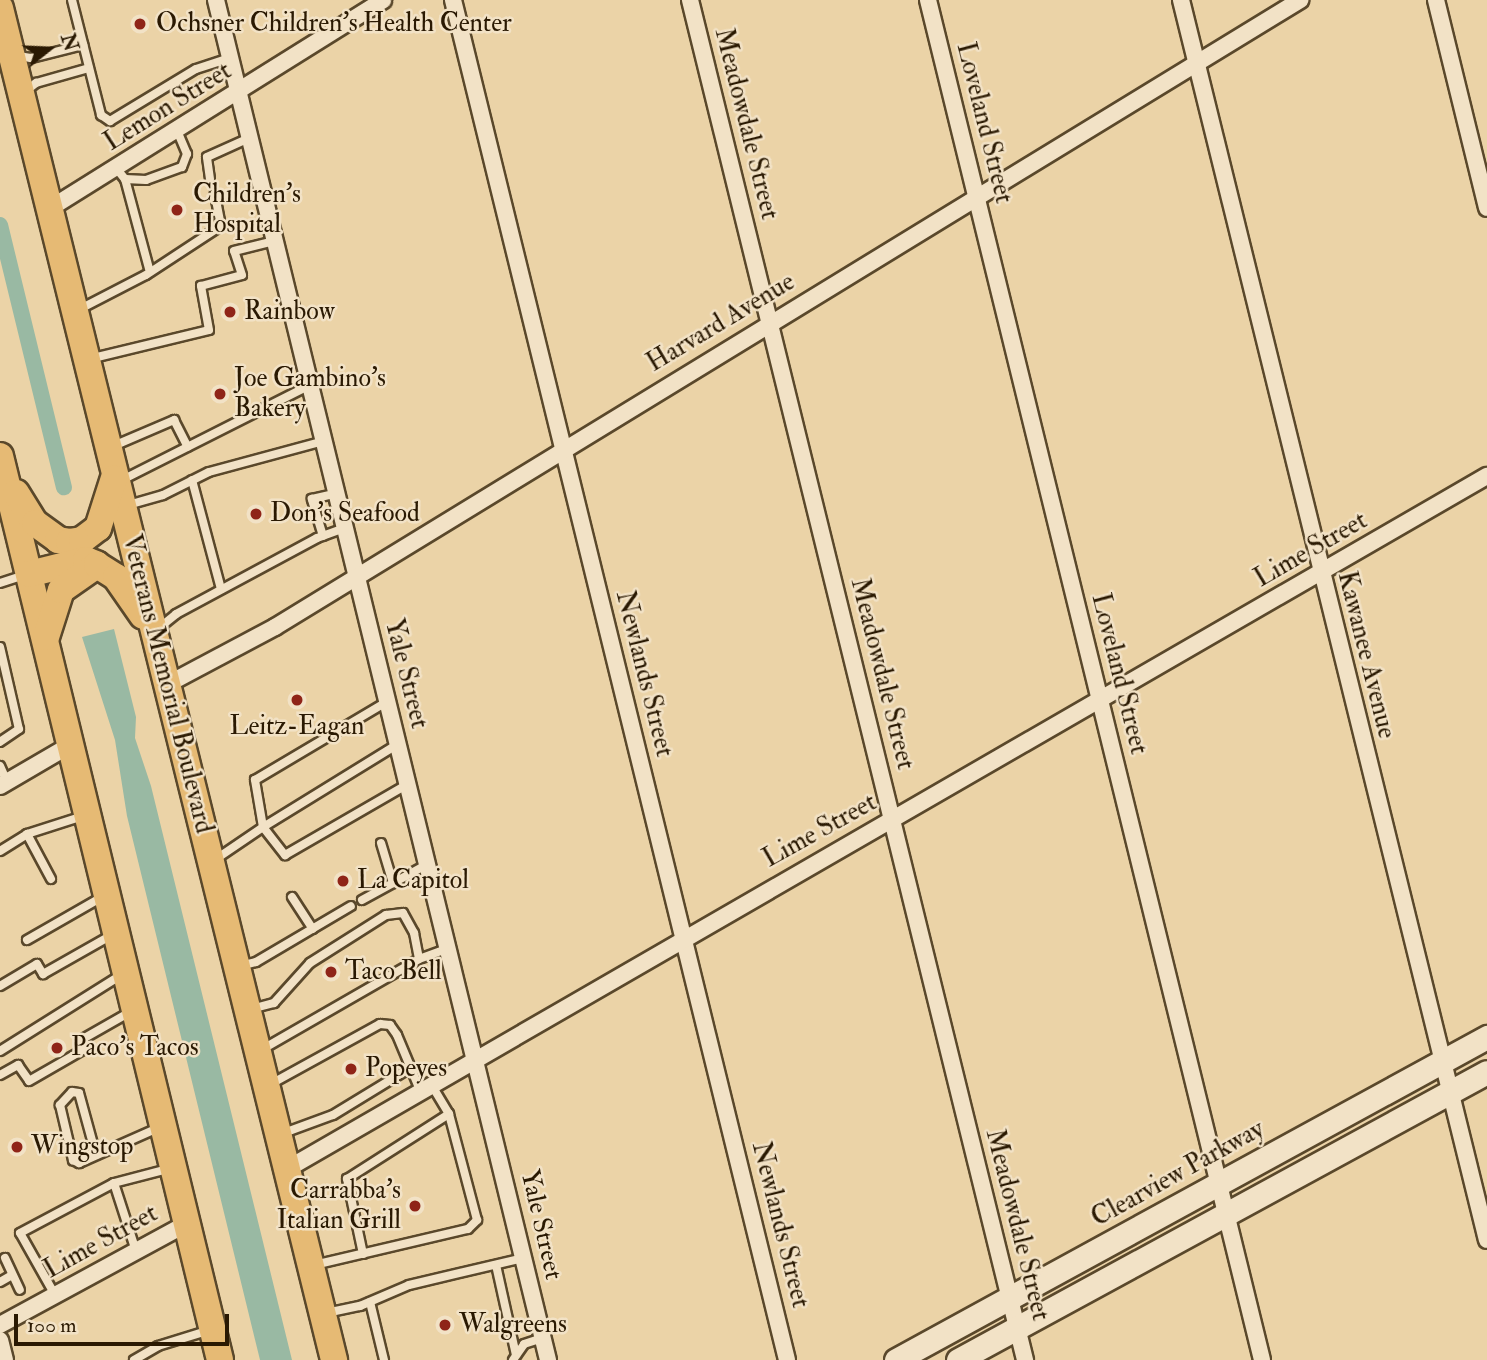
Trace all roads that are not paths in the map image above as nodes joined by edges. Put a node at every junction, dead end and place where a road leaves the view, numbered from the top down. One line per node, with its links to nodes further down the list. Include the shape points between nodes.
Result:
1 (72, 0): 11 (lane)
2 (216, 0): 13 (street, Yale Street)
3 (383, 0): 16 (street, Lemon Street)
4 (453, 0): 35 (street, Newlands Street)
5 (691, 0): 29 (street, Meadowdale Street)
6 (928, 0): 23 (street, Loveland Street)
7 (1181, 0): 14 (street, Kawanee Avenue)
8 (1300, 0): 14 (street, Harvard Avenue)
9 (1436, 0): 24 (street)
10 (0, 8): 12 (main road, Veterans Memorial Boulevard)
11 (83, 45): 12 (lane, via 31,58); 15 (lane)
12 (12, 56): 17 (main road, Veterans Memorial Boulevard)
13 (230, 58): 15 (lane, via 196,69 110,121 101,115); 16 (street, Yale Street)
14 (1196, 61): 23 (street, Harvard Avenue); 45 (street, Kawanee Avenue)
15 (89, 68): 17 (lane, via 36,83)
16 (238, 93): 18 (street, Lemon Street); 19 (street, Yale Street)
17 (21, 95): 25 (main road, Veterans Memorial Boulevard)
18 (177, 131): 20 (street, Lemon Street); 20 (lane, via 187,154 182,167 146,180)
19 (249, 138): 21 (lane, via 208,157); 26 (street, Yale Street)
20 (120, 173): 25 (street, Lemon Street); 27 (lane)
21 (210, 179)
22 (215, 194): 27 (lane, via 221,226)
23 (977, 198): 29 (street, Harvard Avenue); 53 (street, Loveland Street)
24 (1487, 208)
25 (49, 209): 28 (main road, Veterans Memorial Boulevard)
26 (274, 241): 30 (lane, via 234,251 242,275 201,286 209,330); 31 (street, Yale Street)
27 (150, 272): 28 (lane)
28 (75, 312): 30 (main road, Veterans Memorial Boulevard)
29 (770, 321): 35 (street, Harvard Avenue); 62 (street, Meadowdale Street)
30 (86, 360): 34 (main road, Veterans Memorial Boulevard)
31 (310, 386): 32 (street, Yale Street); 33 (lane)
32 (324, 441): 38 (lane); 40 (street, Yale Street)
33 (188, 447): 34 (lane, via 174,420); 39 (lane)
34 (108, 448): 39 (main road, Veterans Memorial Boulevard)
35 (564, 448): 46 (street, Harvard Avenue); 77 (street, Newlands Street)
36 (2, 465): 39 (main road, via 35,523 58,540 82,540 98,528); 44 (main road)
37 (1487, 476): 45 (street, Lime Street)
38 (192, 480): 39 (lane, via 163,495); 48 (lane)
39 (118, 488): 49 (main road, Veterans Memorial Boulevard)
40 (337, 494): 41 (street, Yale Street); 42 (lane, via 313,499)
41 (345, 528): 42 (lane); 46 (street, Yale Street)
42 (323, 536): 48 (lane)
43 (97, 565): 44 (main road, via 86,560); 49 (main road, via 116,577); 50 (main road, via 61,590)
44 (29, 574): 47 (lane); 50 (main road)
45 (1321, 574): 53 (street, Lime Street); 90 (street, Kawanee Avenue)
46 (357, 575): 52 (street, Harvard Avenue, via 275,627); 54 (street, Yale Street)
47 (0, 583)
48 (221, 589): 49 (lane)
49 (153, 632): 52 (main road, Veterans Memorial Boulevard)
50 (46, 639): 56 (main road)
51 (0, 647): 55 (lane, via 19,729)
52 (166, 685): 67 (main road, Veterans Memorial Boulevard)
53 (1099, 698): 62 (street, Lime Street); 104 (street, Loveland Street)
54 (388, 701): 57 (street, Yale Street); 63 (lane, via 255,780)
55 (0, 742)
56 (72, 744): 60 (street); 61 (main road)
57 (398, 744): 59 (street, Yale Street); 63 (lane)
58 (0, 766): 60 (lane)
59 (408, 783): 63 (lane, via 285,855); 68 (street, Yale Street)
60 (3, 784)
61 (89, 815): 64 (lane, via 58,820); 71 (main road)
62 (893, 818): 77 (street, Lime Street); 118 (street, Meadowdale Street)
63 (264, 827): 67 (lane)
64 (27, 834): 66 (lane); 69 (lane)
65 (381, 843): 70 (lane)
66 (0, 851)
67 (211, 862): 81 (main road, Veterans Memorial Boulevard)
68 (428, 864): 70 (lane); 79 (street, Yale Street)
69 (51, 879)
70 (393, 883): 73 (lane)
71 (108, 894): 76 (main road); 78 (lane)
72 (292, 897): 75 (lane)
73 (362, 900)
74 (351, 906): 75 (lane)
75 (313, 929): 81 (lane, via 257,961)
76 (117, 932): 82 (main road); 83 (lane, via 43,974 37,964)
77 (683, 936): 89 (street, Lime Street); 133 (street, Newlands Street)
78 (27, 940)
79 (449, 948): 80 (lane); 89 (street, Yale Street)
80 (419, 959): 85 (lane, via 414,933 403,913 386,915 310,963 274,1003); 88 (lane)
81 (236, 966): 85 (main road, Veterans Memorial Boulevard)
82 (127, 971): 84 (main road); 87 (lane)
83 (0, 986)
84 (136, 1009): 93 (lane, via 81,1040 83,1050 29,1081 18,1065); 98 (main road)
85 (247, 1010): 88 (main road, Veterans Memorial Boulevard)
86 (1487, 1037): 90 (main road, Clearview Parkway)
87 (0, 1051)
88 (258, 1052): 94 (main road, Veterans Memorial Boulevard)
89 (476, 1057): 95 (street, Lime Street); 111 (street, Yale Street)
90 (1443, 1060): 96 (street, Kawanee Avenue); 104 (main road, Clearview Parkway)
91 (410, 1068): 94 (lane, via 397,1035 390,1025 380,1024); 95 (lane); 99 (lane, via 333,1115)
92 (1487, 1072): 96 (main road)
93 (0, 1075)
94 (266, 1086): 99 (main road, Veterans Memorial Boulevard)
95 (425, 1087): 97 (lane); 102 (street, Lime Street)
96 (1451, 1091): 105 (main road); 107 (street, Kawanee Avenue)
97 (449, 1114): 109 (lane, via 347,1179); 109 (lane, via 477,1220 468,1229)
98 (164, 1125): 100 (lane); 101 (main road)
99 (278, 1135): 102 (main road, Veterans Memorial Boulevard)
100 (96, 1155): 100 (lane, via 79,1163 74,1160 60,1105 72,1092 79,1093)
101 (174, 1167): 103 (lane); 106 (main road)
102 (287, 1169): 113 (main road, Veterans Memorial Boulevard)
103 (114, 1183): 108 (lane); 117 (lane, via 20,1233)
104 (1219, 1183): 105 (street, Loveland Street); 118 (main road, Clearview Parkway)
105 (1227, 1214): 122 (main road); 137 (street, Loveland Street)
106 (188, 1223): 108 (street, Lime Street); 123 (main road)
107 (1487, 1240)
108 (136, 1251): 117 (street, Lime Street)
109 (363, 1254): 113 (lane)
110 (5, 1258): 114 (lane)
111 (523, 1258): 112 (lane); 124 (street, Yale Street)
112 (496, 1265): 119 (lane, via 409,1285); 126 (lane)
113 (311, 1266): 120 (main road, Veterans Memorial Boulevard)
114 (12, 1275): 115 (lane); 116 (lane)
115 (0, 1282)
116 (20, 1290)
117 (55, 1295): 121 (street, Lime Street)
118 (1010, 1298): 122 (street, Meadowdale Street); 134 (main road, Clearview Parkway)
119 (370, 1301): 120 (lane); 131 (lane)
120 (323, 1314): 130 (main road, Veterans Memorial Boulevard)
121 (0, 1325)
122 (1017, 1327): 135 (main road); 136 (street, Meadowdale Street)
123 (213, 1329): 128 (lane, via 158,1346); 129 (main road)
124 (542, 1338): 126 (lane, via 524,1344); 132 (street, Yale Street)
125 (0, 1340): 127 (street)
126 (515, 1357)
127 (5, 1360)
128 (134, 1360)
129 (220, 1360)
130 (334, 1360)
131 (384, 1360)
132 (548, 1360)
133 (787, 1360)
134 (896, 1360)
135 (958, 1360)
136 (1025, 1360)
137 (1262, 1360)

